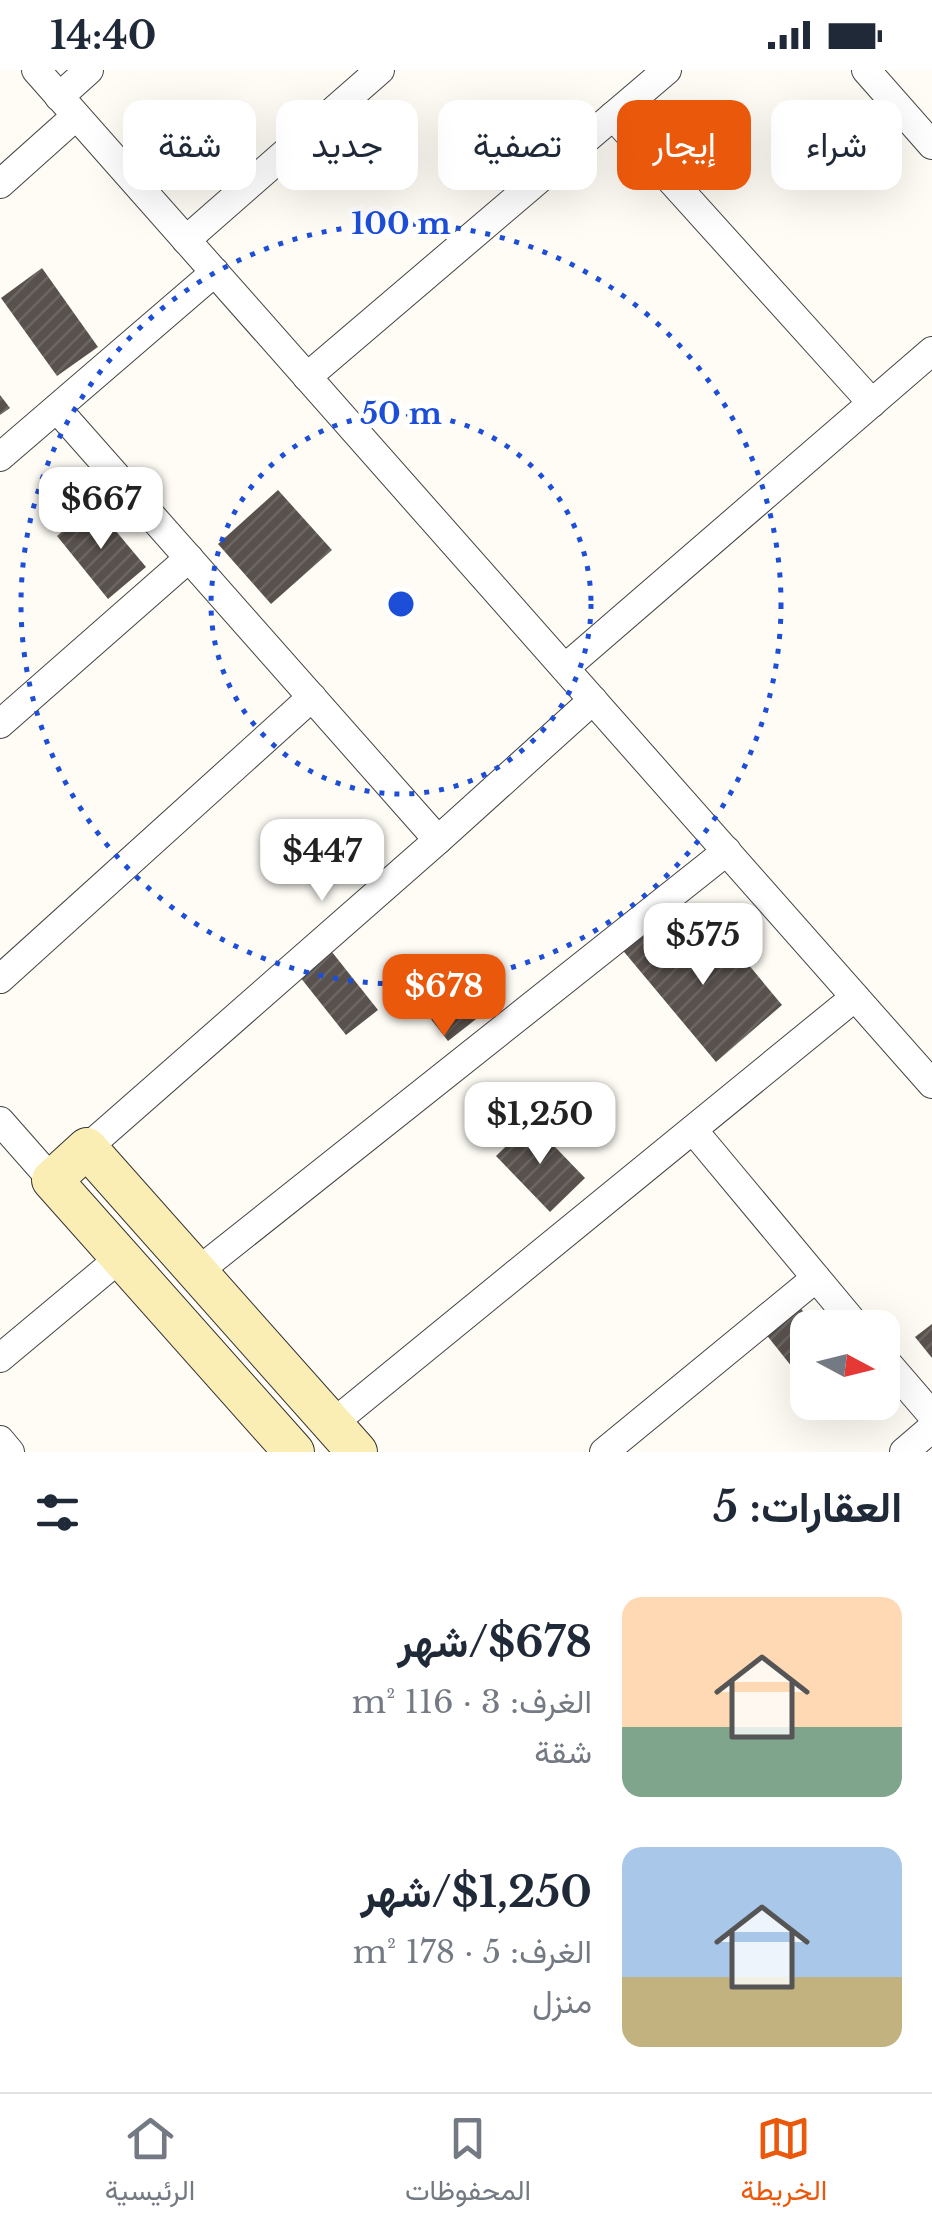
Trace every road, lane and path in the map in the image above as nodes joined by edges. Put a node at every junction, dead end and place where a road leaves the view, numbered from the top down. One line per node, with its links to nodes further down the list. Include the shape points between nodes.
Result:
1 (36, 70): 6 (street)
2 (89, 70): 6 (street)
3 (380, 70): 10 (street)
4 (667, 70): 7 (street)
5 (866, 70): 8 (street)
6 (68, 106): 9 (street); 10 (street)
7 (613, 116): 13 (street); 14 (street)
8 (932, 145)
9 (0, 184)
10 (186, 240): 11 (street)
11 (215, 272): 13 (street); 15 (street)
12 (932, 351): 14 (street)
13 (308, 376): 18 (street)
14 (872, 403): 18 (street)
15 (57, 409): 16 (street); 17 (street)
16 (0, 457)
17 (189, 558): 19 (street); 21 (street)
18 (565, 668): 20 (street)
19 (312, 697): 22 (street); 24 (street)
20 (593, 700): 22 (street); 23 (street)
21 (0, 724)
22 (438, 840): 29 (street)
23 (727, 851): 25 (street); 32 (street)
24 (0, 978)
25 (856, 997): 26 (street); 28 (street)
26 (932, 1084)
27 (0, 1122): 30 (street)
28 (693, 1130): 33 (street); 39 (street)
29 (87, 1148): 30 (street); 32 (street)
30 (52, 1180): 31 (street)
31 (121, 1257): 35 (street); 42 (street)
32 (197, 1272): 39 (street)
33 (816, 1278): 34 (street); 43 (street)
34 (843, 1310)
35 (0, 1358)
36 (900, 1378): 37 (street)
37 (932, 1416)
38 (932, 1428): 44 (street)
39 (344, 1438)
40 (0, 1440): 41 (street)
41 (10, 1452)
42 (294, 1452)
43 (604, 1452)
44 (904, 1452)

